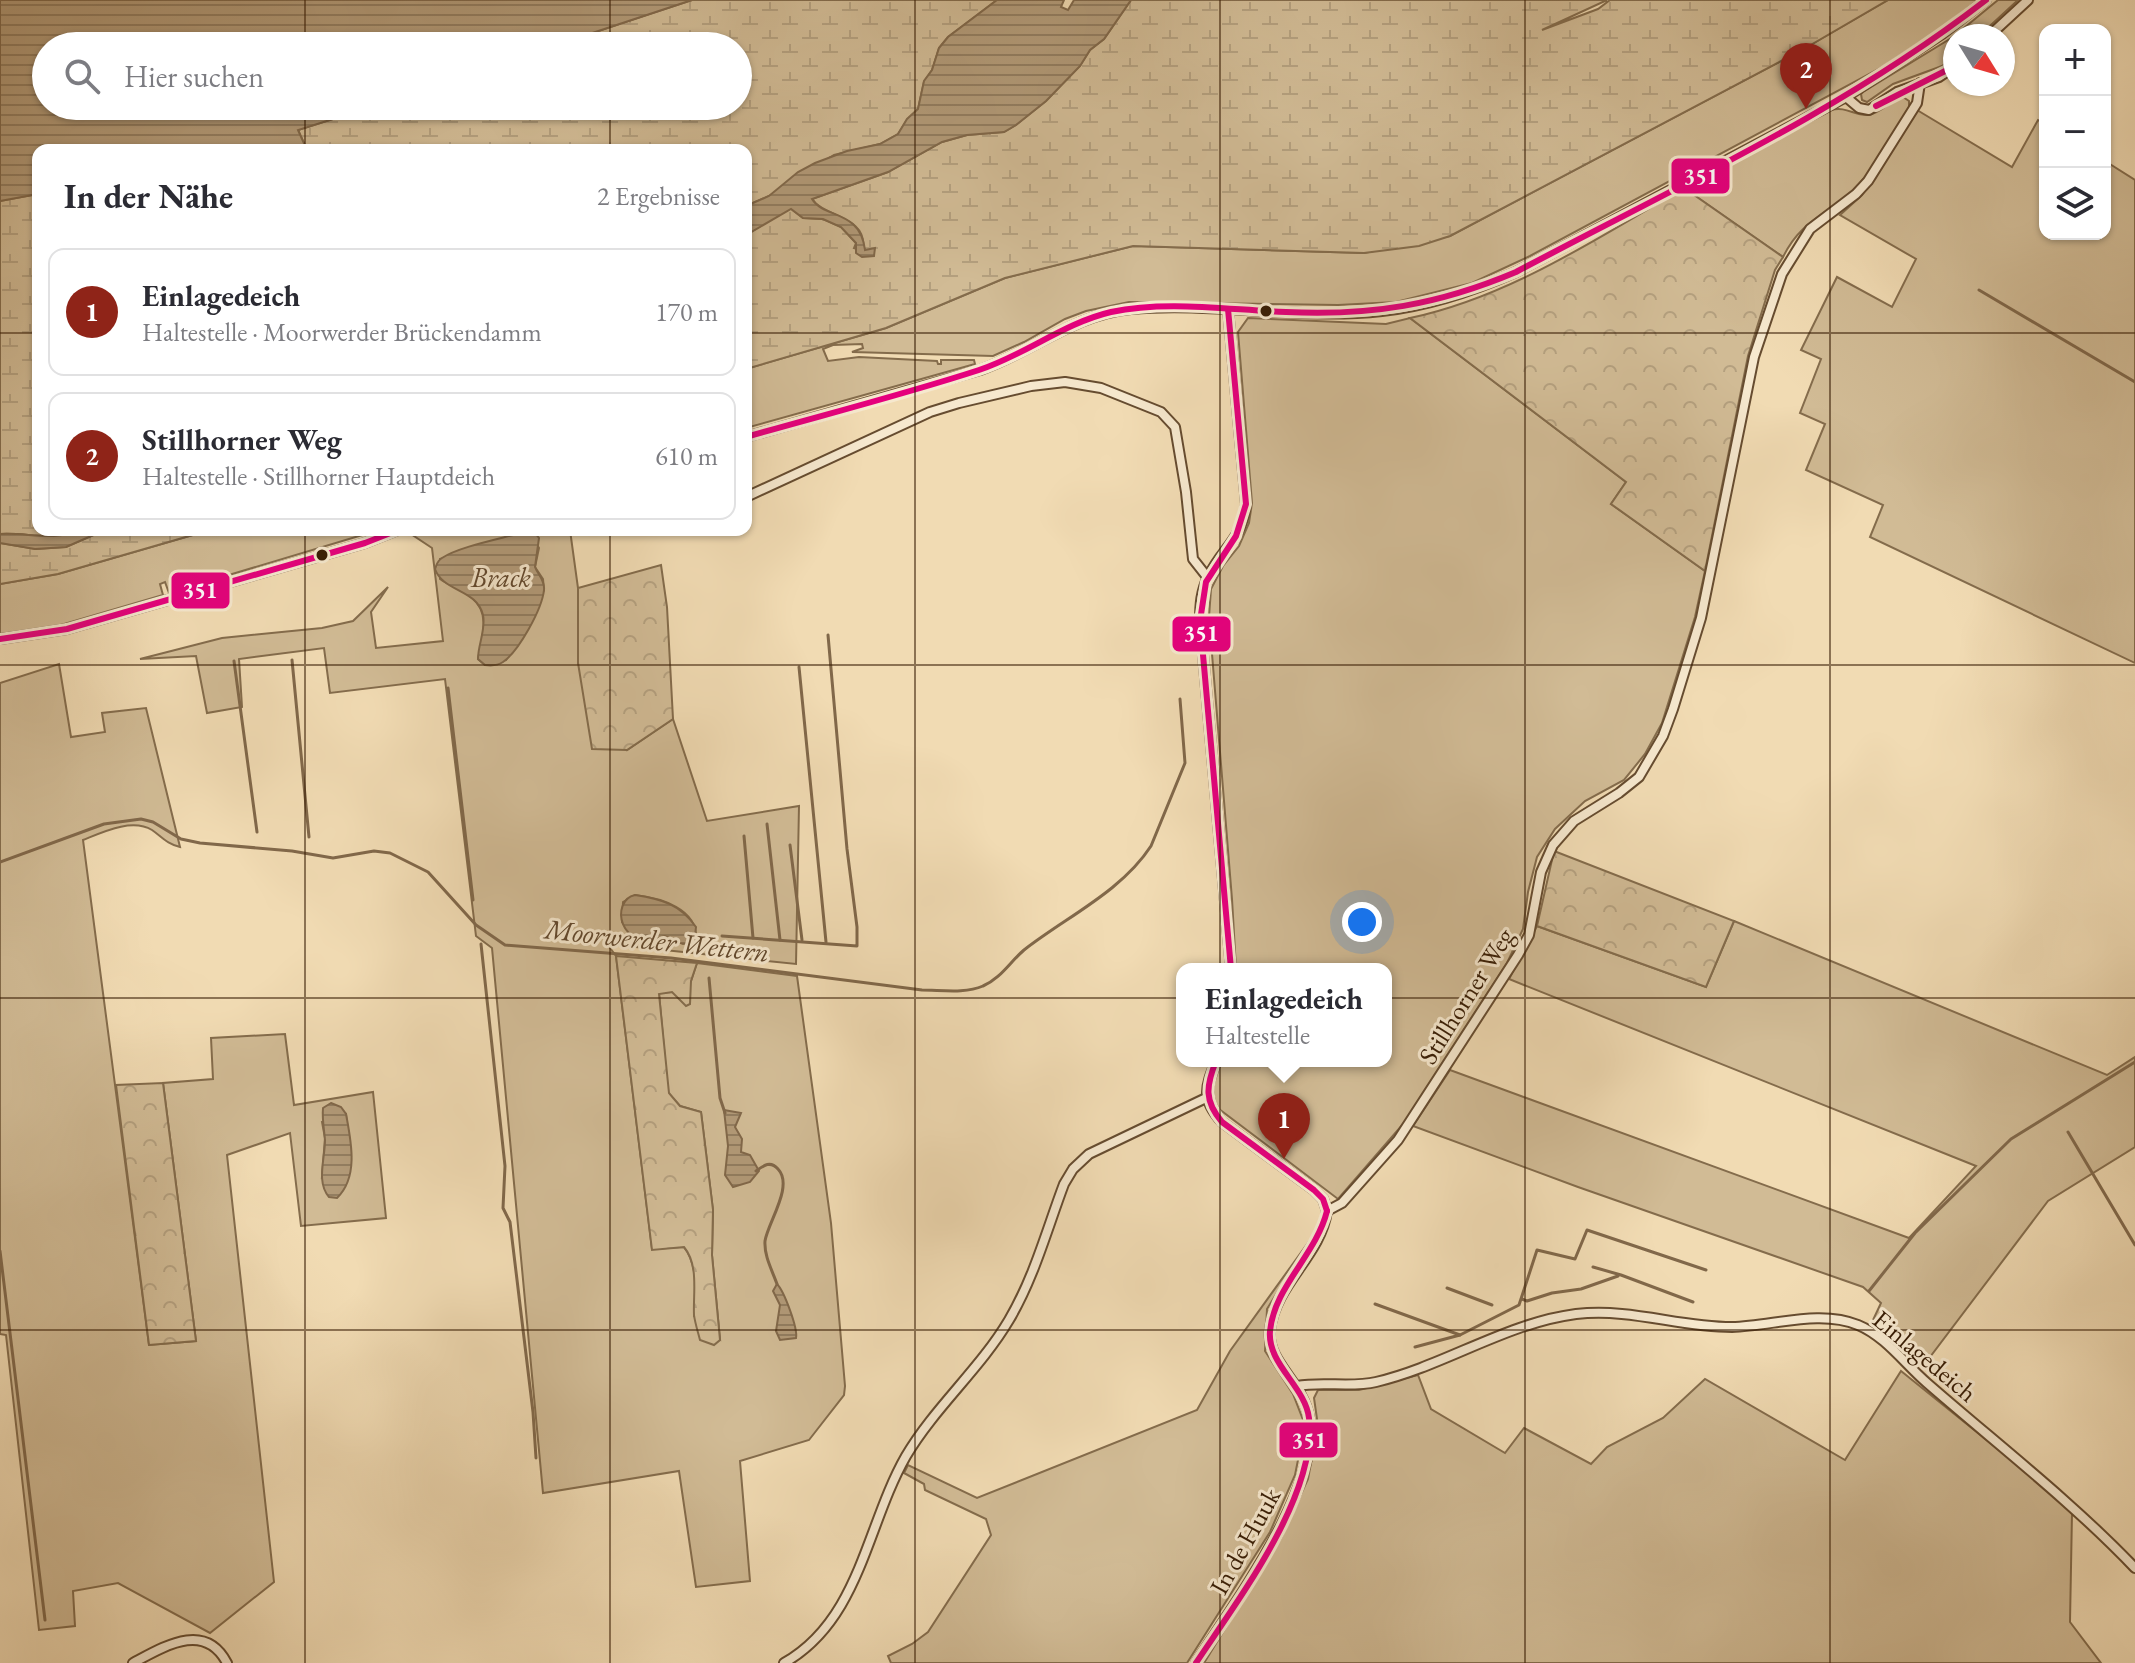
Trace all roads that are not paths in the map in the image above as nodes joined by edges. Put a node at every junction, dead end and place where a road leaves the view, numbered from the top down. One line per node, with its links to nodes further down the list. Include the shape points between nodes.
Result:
1 (1986, 0): 6 (street)
2 (2028, 0): 3 (street)
3 (2002, 24)
4 (1943, 74): 5 (street)
5 (1920, 83): 6 (street, via 1869,110); 16 (street, Stillhorner Weg, via 1917,103 1868,181 1810,229 1774,292 1754,357 1701,618 1673,709 1650,761 1631,785 1560,834 1546,857 1529,935 1518,955 1398,1140 1342,1203)
6 (1846, 97): 7 (street, via 1516,272 1472,290 1382,311)
7 (1228, 309): 8 (street, via 1130,309 1089,318 988,367); 11 (street, via 1246,504 1240,531)
8 (752, 435)
9 (752, 494): 11 (street, via 959,403 1065,382 1101,388 1161,412 1175,427 1193,559)
10 (382, 536): 12 (street, via 67,629)
11 (1208, 578): 13 (street, via 1200,621)
12 (0, 639)
13 (1230, 963)
14 (1214, 1067): 15 (street)
15 (1206, 1098): 16 (street, via 1222,1122 1314,1190); 21 (street, via 1089,1154 1073,1169 1010,1319 906,1457 838,1613 812,1643)
16 (1327, 1211): 17 (street, Stillhorner Weg, via 1319,1237 1272,1313 1271,1350)
17 (1297, 1386): 18 (street, Einlagedeich, via 1375,1382 1524,1327 1573,1315 1632,1313 1714,1326 1842,1320 1877,1336 2053,1488); 22 (street, In de Huuk, via 1310,1435 1301,1477 1276,1535)
18 (2135, 1568)
19 (133, 1663): 20 (street, via 190,1639 214,1644)
20 (227, 1663)
21 (784, 1663)
22 (1196, 1663)

